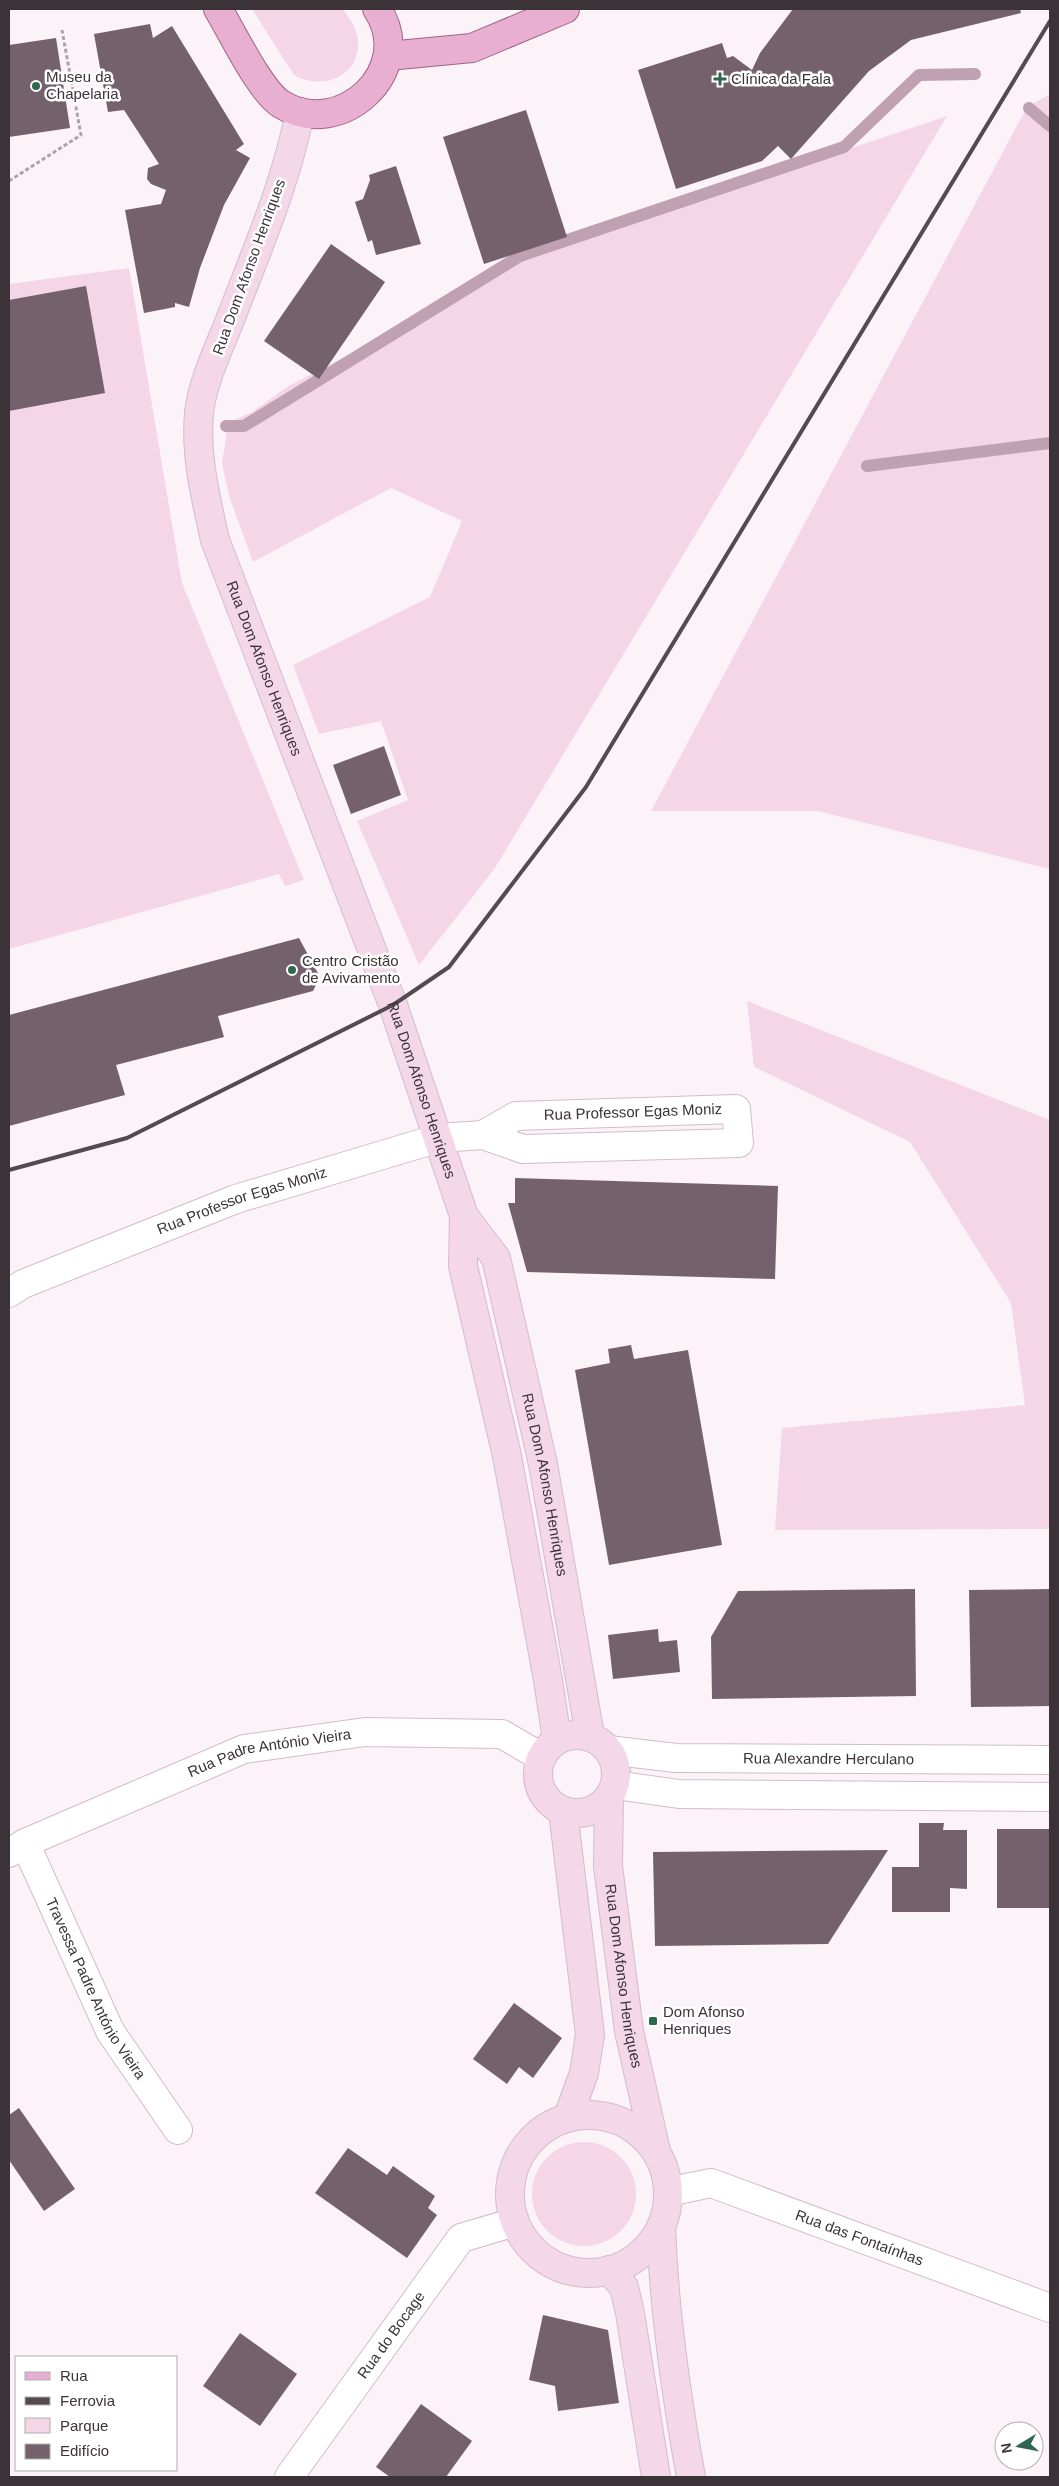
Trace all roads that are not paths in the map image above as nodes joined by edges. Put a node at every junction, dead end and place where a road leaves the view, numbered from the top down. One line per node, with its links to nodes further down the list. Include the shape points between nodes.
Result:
1 (218, 9): 5 (main road, via 266,90 280,103)
2 (377, 9): 4 (main road, via 390,39)
3 (565, 9): 4 (main road, via 472,48)
4 (388, 56): 5 (main road, via 380,78 362,99 330,113)
5 (300, 112): 7 (street, Rua Dom Afonso Henriques, via 280,187 210,372 199,412 199,464 215,540 393,1005)
6 (483, 1135): 6 (street, Rua Professor Egas Moniz, via 523,1148 740,1143 736,1109 516,1116); 7 (street, Rua Professor Egas Moniz)
7 (439, 1138): 8 (street, Rua Dom Afonso Henriques); 9 (street, Rua Professor Egas Moniz, via 236,1199 23,1284)
8 (464, 1216): 10 (street, Rua Dom Afonso Henriques, via 496,1258); 11 (street, Rua Dom Afonso Henriques, via 463,1266 507,1456 548,1680)
9 (9, 1293)
10 (599, 1743): 11 (street, via 568,1735); 12 (street, Rua Alexandre Herculano, via 676,1758); 13 (street, Rua Dom Afonso Henriques, via 614,1760)
11 (549, 1748): 15 (street, Rua Dom Afonso Henriques, via 538,1768 538,1781 542,1794 551,1805); 16 (street, Rua Padre António Vieira, via 502,1734 365,1732 244,1750)
12 (1050, 1760)
13 (612, 1791): 14 (street); 15 (street, via 601,1806 589,1812); 19 (street, Rua Dom Afonso Henriques, via 608,1866 629,2031)
14 (1050, 1797)
15 (563, 1811): 17 (street, via 590,2035 584,2073)
16 (17, 1848): 18 (street, Travessa Padre António Vieira, via 110,2031)
17 (568, 2117): 19 (street, Rua Dom Afonso Henriques, via 608,2116 644,2136); 21 (street, Rua Dom Afonso Henriques, via 547,2126 530,2140 518,2158 511,2179 510,2201)
18 (178, 2130)
19 (656, 2153): 20 (street, Rua Dom Afonso Henriques)
20 (668, 2192): 22 (street, Rua Dom Afonso Henriques); 24 (street, Rua das Fontaínhas, via 711,2183)
21 (515, 2222): 23 (street, Rua Dom Afonso Henriques, via 526,2242 543,2259 564,2269 587,2273); 25 (street, Rua do Bocage, via 461,2238)
22 (661, 2227): 23 (street, Rua Dom Afonso Henriques, via 640,2254); 27 (street, Rua Dom Afonso Henriques, via 662,2272)
23 (610, 2270): 26 (street, via 624,2287 630,2313)
24 (1050, 2308)
25 (289, 2477)
26 (656, 2477)
27 (691, 2477)

